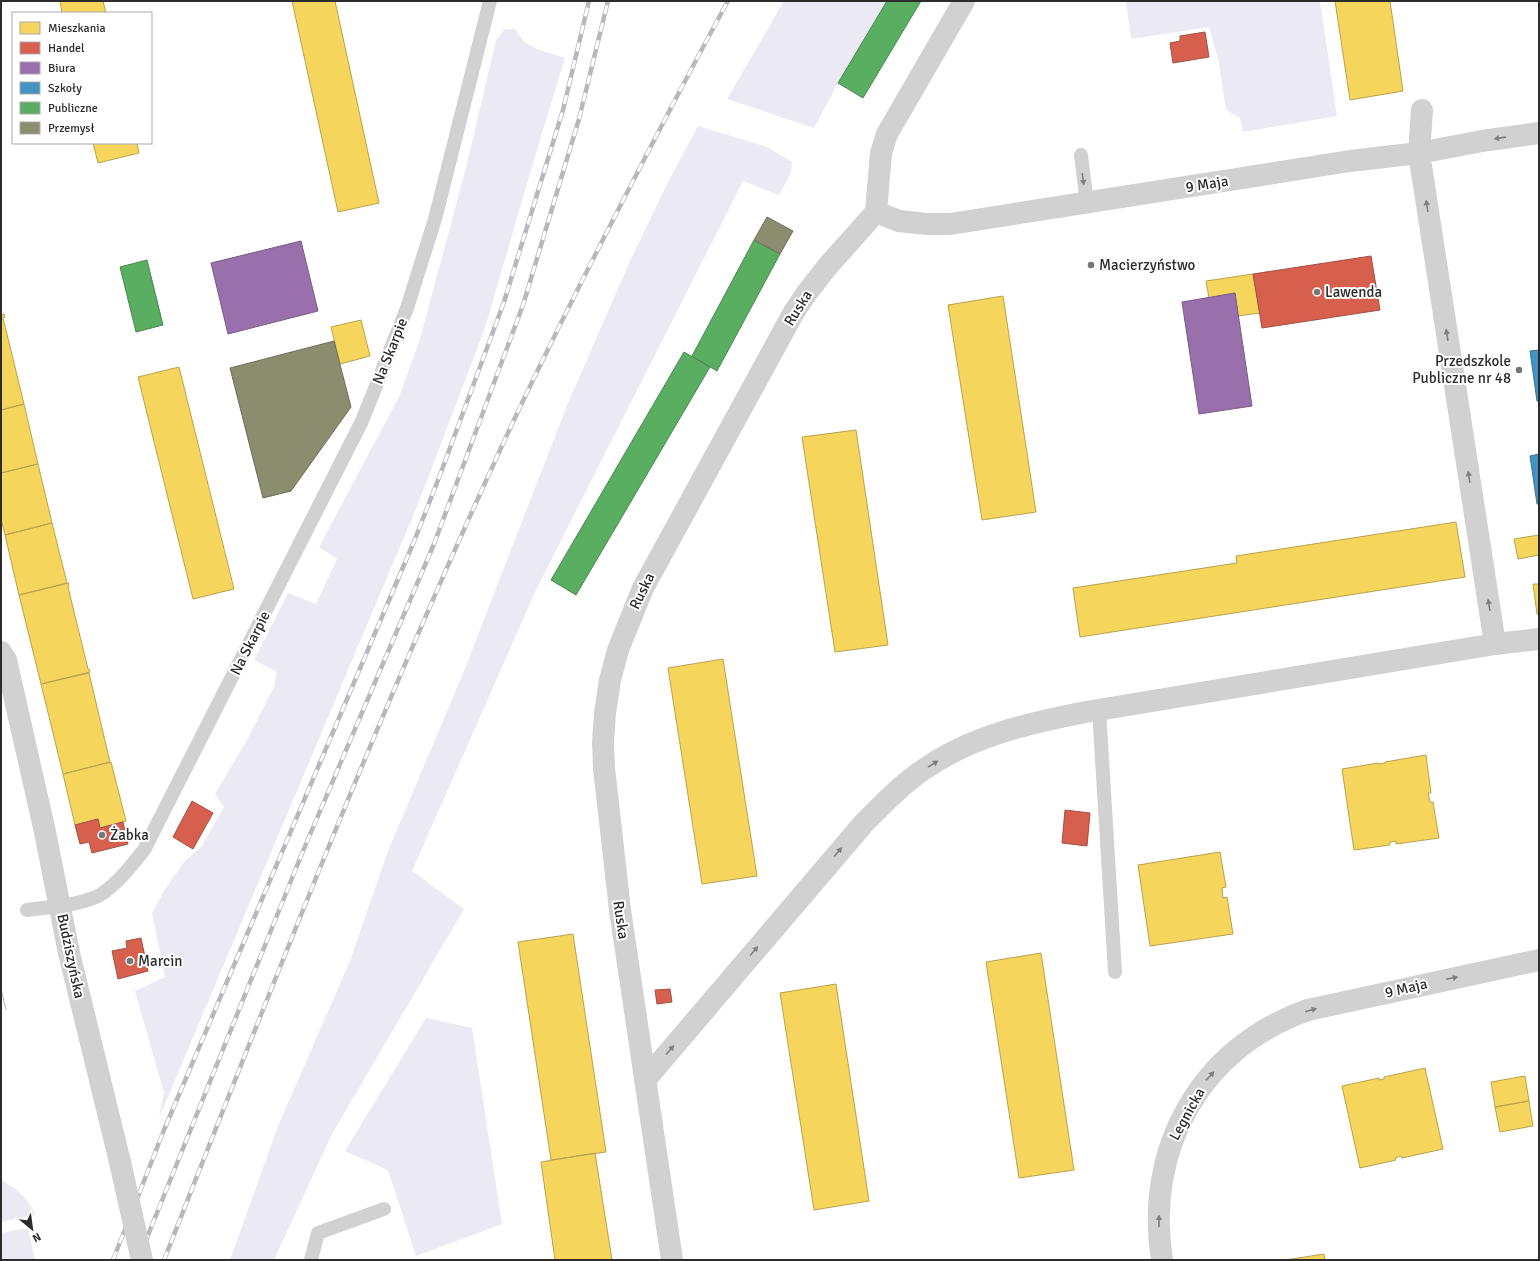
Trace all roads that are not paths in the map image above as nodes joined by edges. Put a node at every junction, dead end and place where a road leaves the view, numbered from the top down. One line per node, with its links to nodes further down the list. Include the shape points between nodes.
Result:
1 (490, 1): 13 (lane, Na Skarpie, via 435,219 407,308 362,421 144,850 131,867 102,893)
2 (964, 1): 8 (street, via 887,134 881,153)
3 (1422, 110): 5 (street)
4 (1539, 133): 5 (street, 9 Maja, one-way to 5)
5 (1419, 153): 7 (street, 9 Maja, via 1350,161); 10 (street, one-way to 5)
6 (1081, 155): 7 (lane, one-way to 7)
7 (1087, 203): 8 (street, 9 Maja, via 950,224 898,221)
8 (876, 212): 18 (street, Ruska, via 819,278 794,312 642,588 618,650 610,680 603,742 604,768 620,910)
9 (1539, 639): 10 (street)
10 (1495, 644): 12 (street)
11 (1, 652): 13 (street, Budziszyńska, via 6,660)
12 (1099, 710): 16 (lane); 18 (street, one-way to 12, via 849,838 903,785 941,758 979,740 1019,726)
13 (60, 906): 14 (lane, Na Skarpie); 20 (street, Budziszyńska, bridge)
14 (27, 910)
15 (1539, 960): 17 (street, 9 Maja, one-way to 15, via 1318,1008)
16 (1115, 972)
17 (1275, 1024): 23 (street, Legnicka, one-way to 17, via 1158,1226 1160,1195 1164,1168 1177,1127 1202,1086 1221,1064)
18 (645, 1080): 22 (street, Ruska)
19 (384, 1209): 21 (lane, via 318,1233)
20 (142, 1260)
21 (311, 1260)
22 (672, 1260)
23 (1162, 1260)

